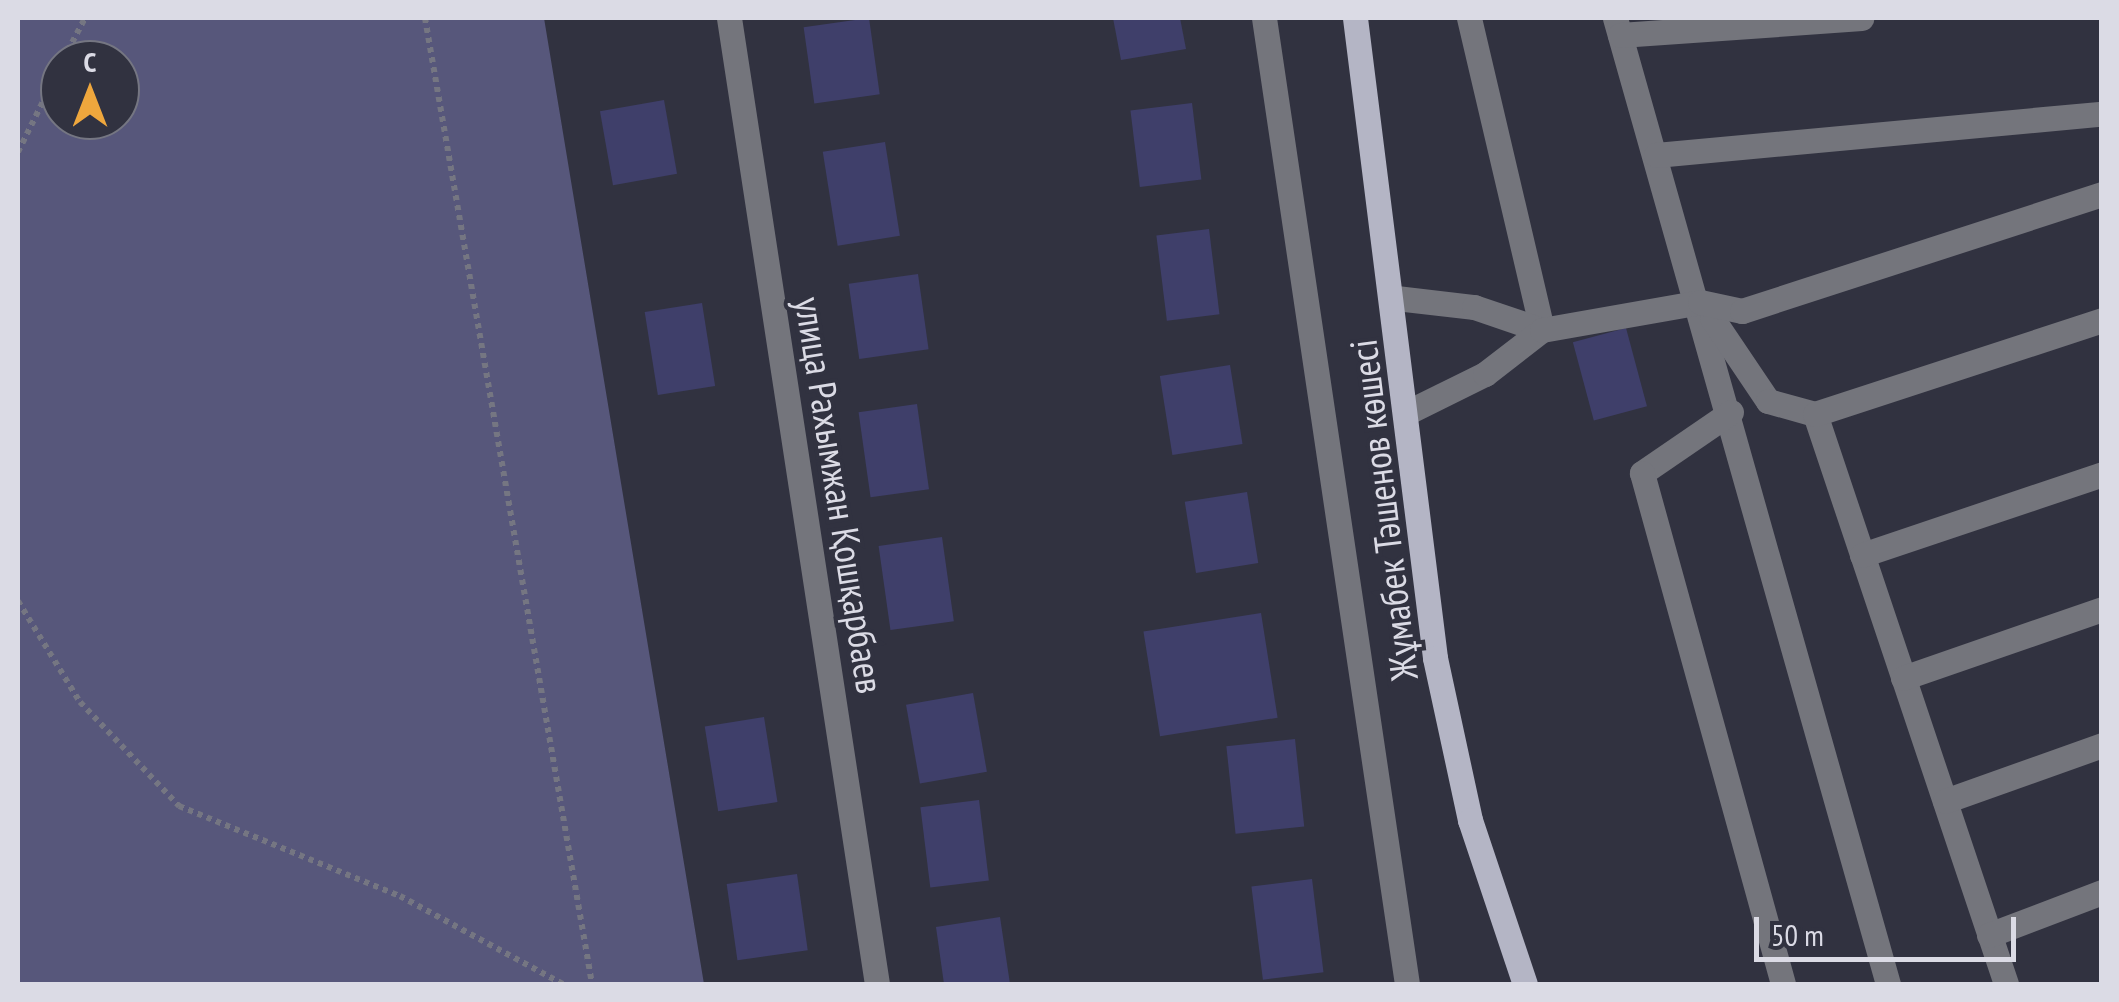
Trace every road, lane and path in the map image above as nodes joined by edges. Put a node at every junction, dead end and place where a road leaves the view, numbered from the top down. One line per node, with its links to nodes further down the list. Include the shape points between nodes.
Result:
1 (426, 18): 30 (path)
2 (729, 18): 31 (street, улица Рахымжан Қошқарбаев)
3 (1264, 18): 32 (street)
4 (1355, 18): 13 (main road, Жұмабек Тәшенов көшесі)
5 (1470, 18): 16 (street)
6 (1861, 18): 7 (street)
7 (1617, 26): 11 (street)
8 (40, 107): 10 (path)
9 (2102, 114): 11 (street)
10 (18, 152)
11 (1656, 155): 14 (street)
12 (2102, 194): 14 (street, via 1742,311)
13 (1396, 298): 16 (street, via 1474,307); 17 (main road, Жұмабек Тәшенов көшесі)
14 (1700, 302): 16 (street); 18 (street); 19 (street, via 1768,402)
15 (2102, 320): 19 (street)
16 (1542, 330): 17 (street, via 1485,374)
17 (1408, 412): 33 (main road, Жұмабек Тәшенов көшесі, via 1435,658 1470,820)
18 (1730, 412): 34 (street, via 1642,473); 35 (street)
19 (1815, 414): 21 (street)
20 (2102, 474): 21 (street)
21 (1862, 555): 24 (street)
22 (18, 601): 29 (path, via 80,702 178,806 400,896)
23 (2102, 609): 24 (street)
24 (1903, 678): 26 (street)
25 (2102, 745): 26 (street)
26 (1944, 801): 28 (street)
27 (2102, 892): 28 (street)
28 (1990, 935): 36 (street)
29 (562, 984)
30 (592, 984)
31 (877, 984)
32 (1408, 984)
33 (1525, 984)
34 (1783, 984)
35 (1888, 984)
36 (2006, 984)

